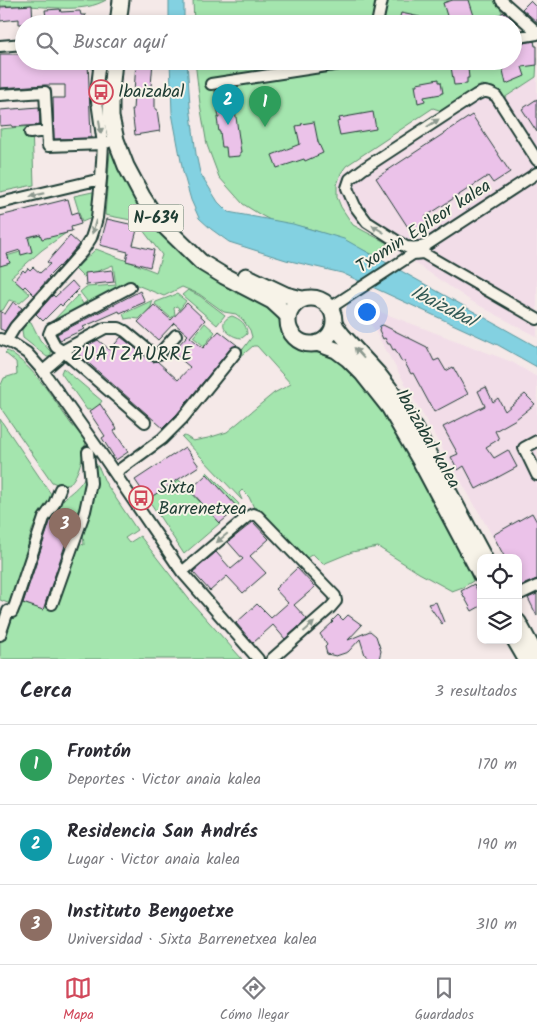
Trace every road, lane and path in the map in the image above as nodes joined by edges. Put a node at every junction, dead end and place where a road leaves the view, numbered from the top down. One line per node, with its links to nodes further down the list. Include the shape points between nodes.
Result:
1 (382, 0): 7 (street)
2 (501, 0): 8 (street)
3 (124, 1): 4 (street); 5 (highway); 6 (highway)
4 (117, 15)
5 (120, 15)
6 (126, 15)
7 (379, 15)
8 (517, 15)
9 (522, 19): 10 (street)
10 (537, 33): 11 (street)
11 (522, 36)
12 (15, 45): 13 (street)
13 (0, 46)
14 (99, 70): 22 (street, one-way to 22, via 96,94)
15 (113, 70): 22 (highway, N-634)
16 (123, 70): 31 (highway, N-634, via 120,115 126,139 149,191 164,211 207,253 254,280)
17 (300, 70): 18 (street)
18 (211, 84)
19 (0, 95): 20 (street, via 45,92)
20 (47, 131): 21 (street); 22 (street, via 48,146)
21 (30, 133)
22 (110, 142): 25 (street); 32 (highway, N-634, via 156,218 201,262 272,300)
23 (537, 160): 28 (street, Txomin Egileor kalea, one-way to 23, via 367,222 355,206 347,188 350,179 363,169 484,91 496,96)
24 (537, 173): 27 (street, Txomin Egileor kalea)
25 (101, 179): 26 (street, one-way to 26); 36 (street, one-way to 36, via 97,218 91,238)
26 (0, 203)
27 (424, 246): 28 (street, Txomin Egileor kalea); 29 (street)
28 (409, 251): 29 (street); 33 (street, Txomin Egileor kalea, via 400,262 352,294)
29 (436, 260): 34 (street, Txomin Egileor kalea)
30 (130, 286): 38 (street, via 51,329 49,334 56,347)
31 (302, 299): 32 (highway, via 290,310); 33 (highway, N-634, via 325,302)
32 (288, 317): 37 (highway, N-634, via 288,325 296,339)
33 (333, 319): 37 (highway, via 329,335); 47 (highway, Ibaizabal kalea / N-634, one-way to 33, via 398,401)
34 (537, 319)
35 (176, 335): 38 (street, via 154,355 125,331 104,328)
36 (3, 340): 40 (street, via 28,353)
37 (317, 343): 48 (highway, Ibaizabal kalea / N-634, via 348,359 385,401)
38 (64, 352): 40 (street); 41 (street)
39 (236, 352): 44 (street, via 174,428)
40 (45, 369): 44 (street)
41 (145, 422)
42 (537, 441): 45 (street, via 524,448)
43 (88, 452): 52 (street, via 91,483 85,511)
44 (115, 473): 49 (street)
45 (537, 475)
46 (60, 489): 54 (street)
47 (482, 554)
48 (477, 568)
49 (182, 572): 57 (street); 58 (street, one-way to 49, via 336,601 335,596 258,516 247,517)
50 (537, 586): 51 (street)
51 (522, 593)
52 (52, 604)
53 (522, 629): 56 (highway)
54 (0, 635)
55 (517, 644): 59 (highway)
56 (537, 657)
57 (258, 659)
58 (272, 659)
59 (526, 659)

